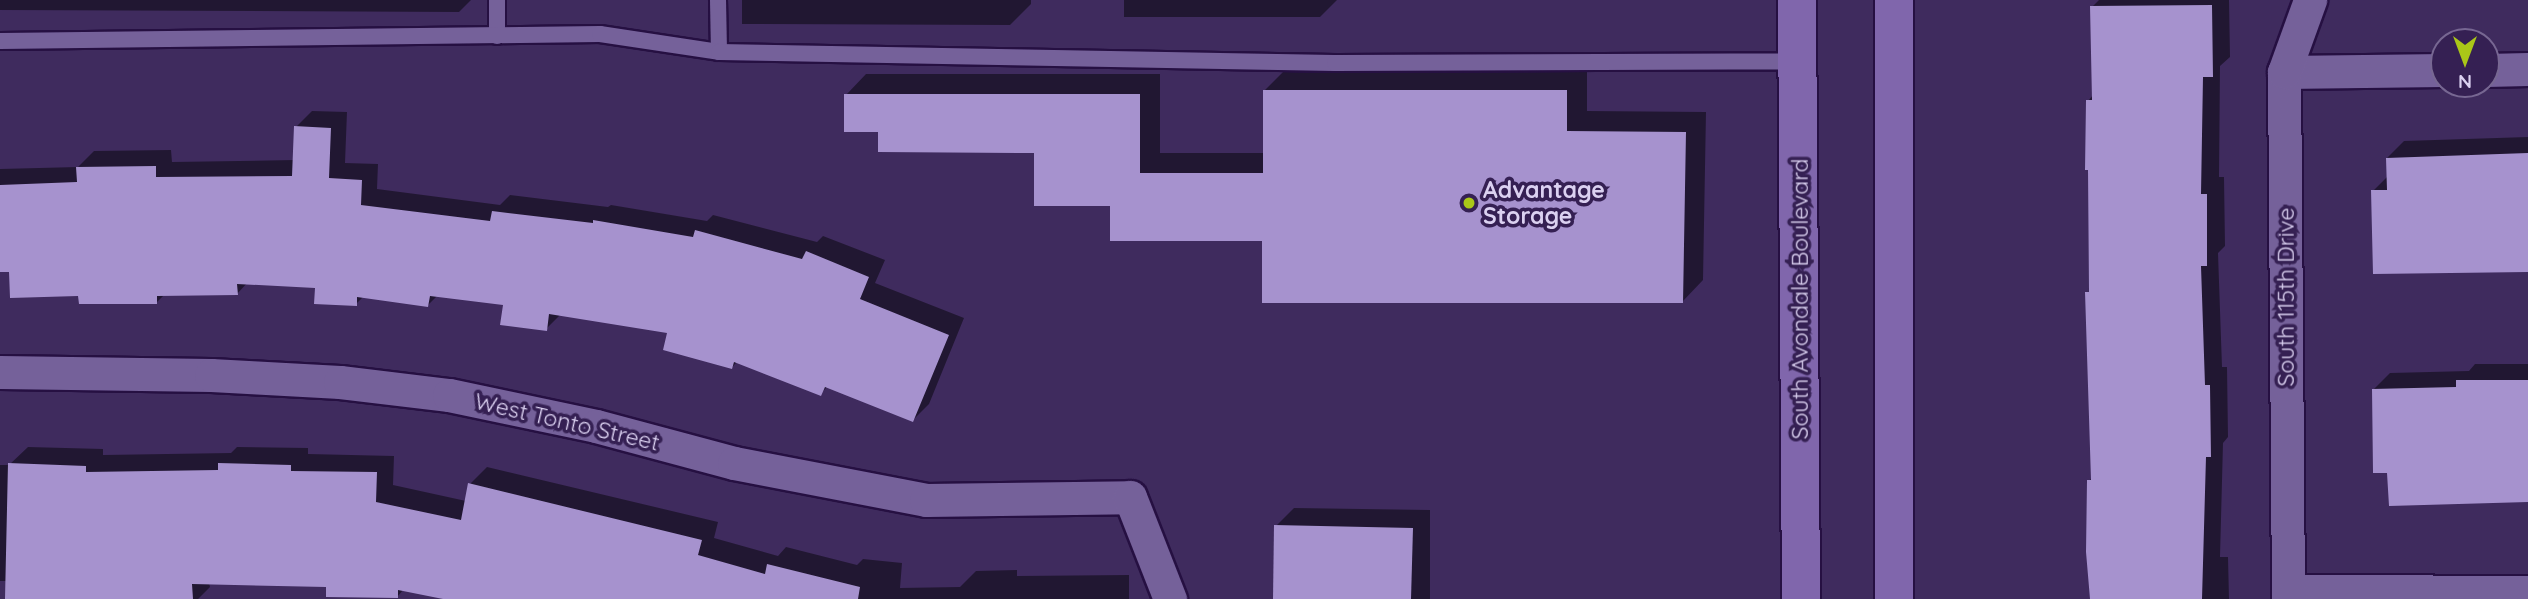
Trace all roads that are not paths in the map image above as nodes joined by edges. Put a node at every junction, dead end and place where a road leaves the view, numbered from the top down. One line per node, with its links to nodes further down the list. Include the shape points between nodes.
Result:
1 (497, 0): 6 (lane)
2 (718, 0): 8 (lane)
3 (1797, 0): 9 (main road, South Avondale Boulevard)
4 (1894, 0): 19 (main road)
5 (2310, 0): 13 (street, South 115th Drive)
6 (498, 36): 7 (lane); 8 (lane, via 600,34)
7 (0, 41)
8 (719, 52): 9 (lane, via 1335,63)
9 (1798, 61): 18 (main road, South Avondale Boulevard)
10 (2528, 69): 12 (street)
11 (2430, 70): 13 (street)
12 (2500, 70)
13 (2284, 72): 16 (street, South 115th Drive)
14 (0, 372): 17 (street, West Tonto Street, via 340,382 449,395 596,426 734,463 926,500 1130,497)
15 (2528, 592): 16 (street)
16 (2288, 595)
17 (1170, 599)
18 (1801, 599)
19 (1894, 599)

